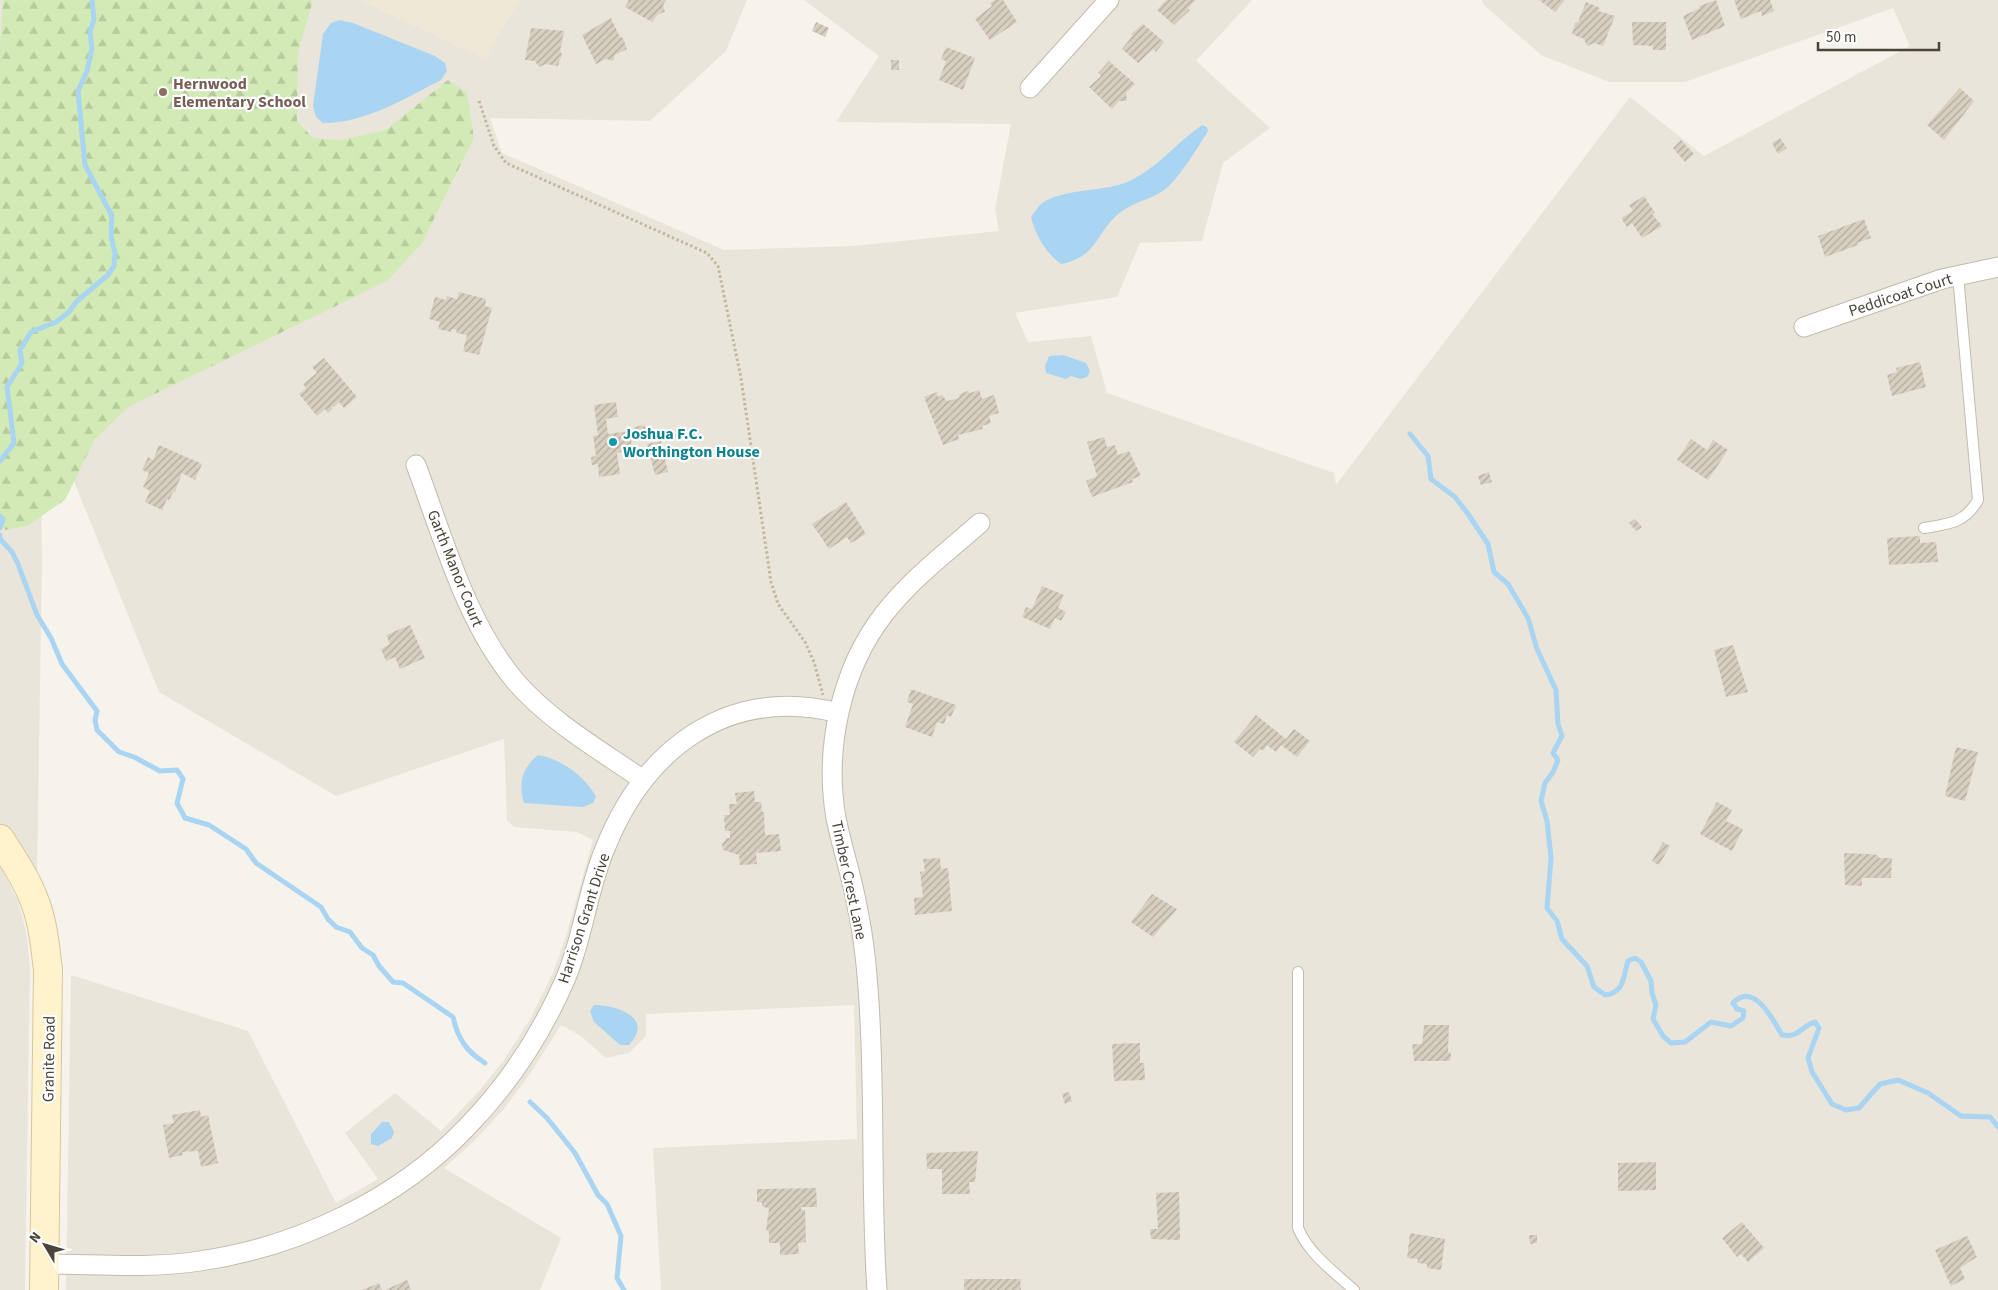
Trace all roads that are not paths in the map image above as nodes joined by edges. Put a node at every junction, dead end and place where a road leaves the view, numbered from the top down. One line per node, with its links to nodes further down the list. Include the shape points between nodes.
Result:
1 (1109, 0): 2 (street)
2 (1030, 88)
3 (1998, 267): 4 (street, Peddicoat Court)
4 (1958, 275): 5 (street, Peddicoat Court); 8 (lane, via 1978,500 1970,513 1952,524)
5 (1804, 327)
6 (416, 465): 10 (street, Garth Manor Court, via 470,609 506,669 553,716)
7 (980, 523): 9 (street, Timber Crest Lane, via 910,584 884,614 860,653)
8 (1924, 528)
9 (833, 712): 10 (street, Harrison Grant Drive, via 791,705 739,713 710,724 684,740); 14 (street, Timber Crest Lane, via 836,817 859,914 868,990)
10 (643, 780): 13 (street, Harrison Grant Drive, via 621,812 605,848 579,941 543,1025 492,1100 426,1164 372,1200 291,1238 201,1261)
11 (0, 839): 13 (street, Granite Road, via 34,898 48,970)
12 (1298, 972): 15 (lane, via 1298,1228 1302,1239)
13 (44, 1277)
14 (877, 1290)
15 (1354, 1290)

